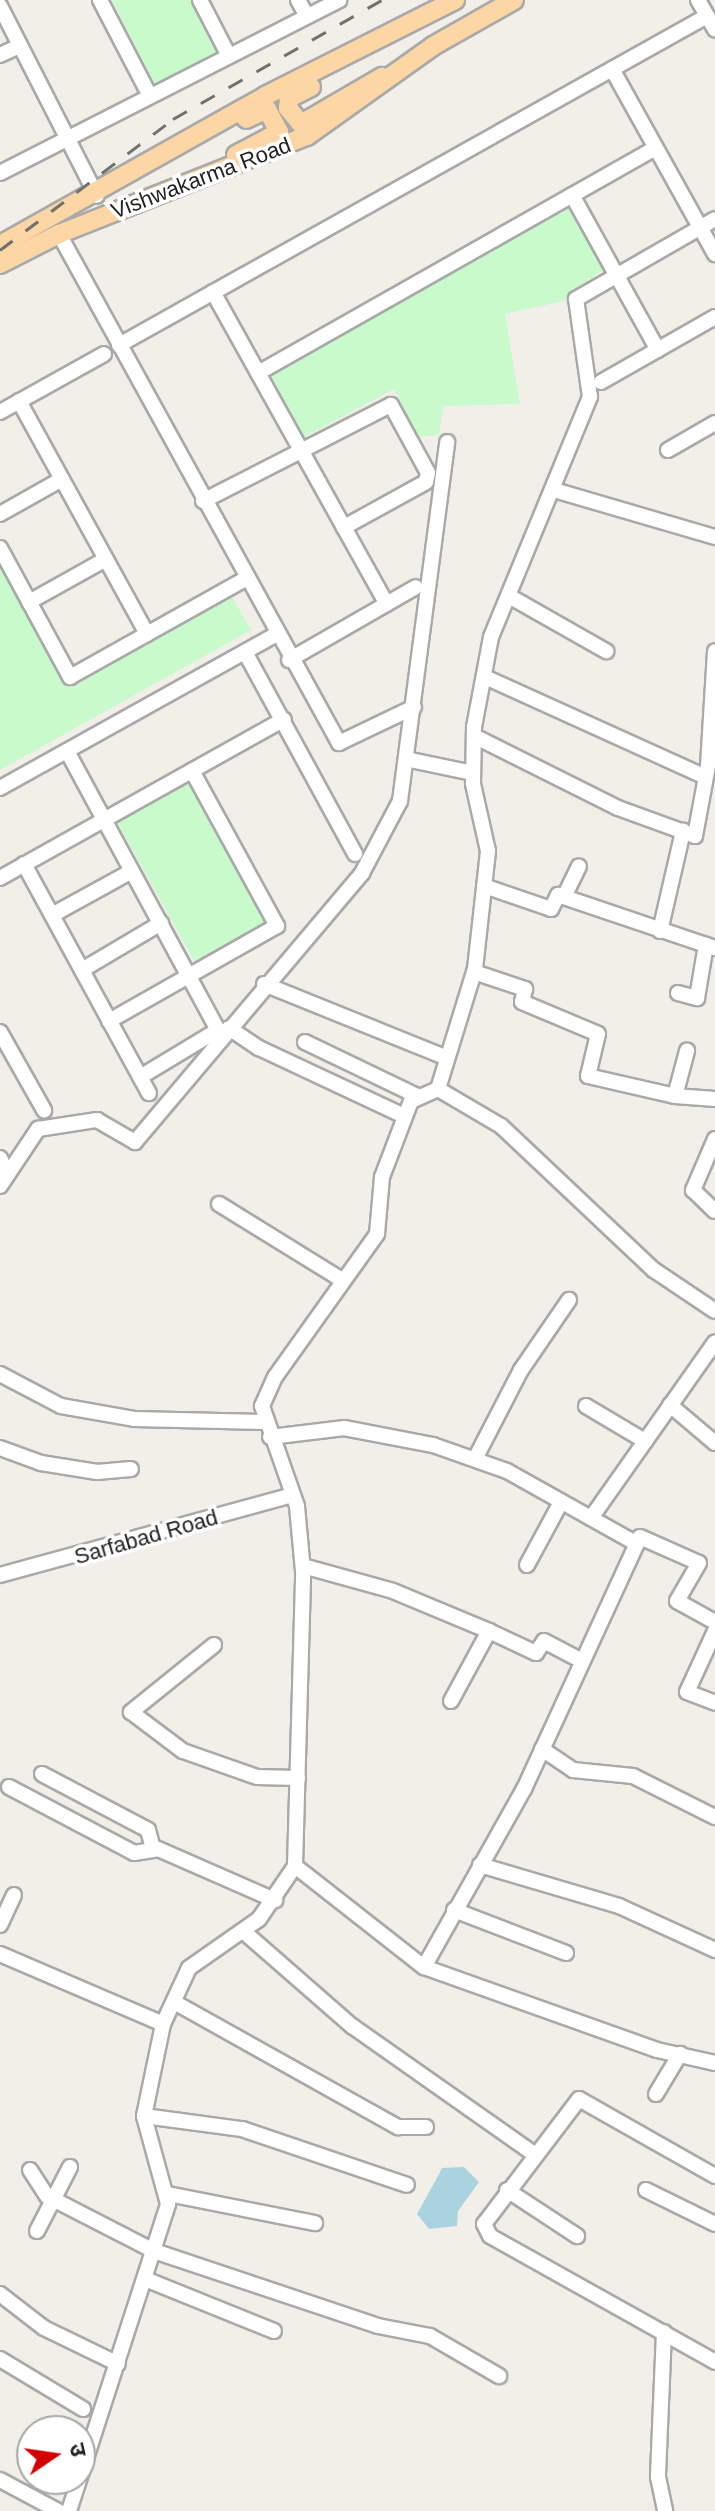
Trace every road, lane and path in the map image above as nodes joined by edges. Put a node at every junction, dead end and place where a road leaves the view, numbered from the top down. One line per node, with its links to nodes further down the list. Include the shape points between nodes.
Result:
1 (100, 0): 17 (street)
2 (200, 0): 14 (street)
3 (298, 0): 9 (street)
4 (339, 0): 9 (street)
5 (455, 0): 11 (main road, Vishwakarma Road)
6 (514, 0): 16 (main road, Vishwakarma Road)
7 (698, 0): 10 (street)
8 (0, 6): 12 (street)
9 (307, 16): 14 (street)
10 (711, 22): 15 (street)
11 (382, 39): 16 (main road, via 372,56 289,98 288,108 301,124 368,81); 20 (main road, Vishwakarma Road, via 265,96)
12 (19, 46): 13 (street); 18 (street)
13 (0, 55)
14 (229, 56): 17 (street)
15 (612, 69): 19 (street); 32 (street)
16 (396, 73): 22 (main road, Vishwakarma Road, via 307,136)
17 (150, 96): 18 (street)
18 (67, 139): 21 (street); 24 (street)
19 (656, 148): 23 (street); 26 (street)
20 (140, 170): 22 (main road, via 164,168 251,116 267,109 274,114 279,132 172,180); 24 (main road, Vishwakarma Road)
21 (0, 173)
22 (155, 195): 27 (main road, Vishwakarma Road)
23 (572, 195): 31 (street); 37 (street)
24 (97, 196): 28 (main road, Vishwakarma Road)
25 (715, 219): 26 (street)
26 (700, 227): 29 (street); 31 (street)
27 (59, 234): 30 (main road, Vishwakarma Road); 34 (street)
28 (0, 245)
29 (715, 254)
30 (0, 264)
31 (617, 276): 35 (street); 46 (street, via 576,299 590,397)
32 (213, 292): 34 (street); 37 (street)
33 (715, 317): 35 (street)
34 (119, 345): 47 (street)
35 (658, 350): 38 (street)
36 (104, 354): 39 (street)
37 (258, 373): 43 (street)
38 (601, 382)
39 (19, 401): 40 (street); 45 (street)
40 (0, 412)
41 (715, 423): 44 (street)
42 (447, 442): 65 (street)
43 (300, 449): 47 (street); 49 (street); 49 (street, via 391,405 428,473 426,482)
44 (668, 450)
45 (62, 479): 48 (street); 52 (street)
46 (554, 490): 50 (street); 55 (street)
47 (203, 501): 53 (street)
48 (0, 514)
49 (344, 527): 57 (street)
50 (715, 537)
51 (0, 548): 56 (street)
52 (106, 559): 56 (street); 58 (street)
53 (245, 579): 58 (street); 59 (street)
54 (416, 587): 57 (street)
55 (509, 596): 60 (street); 64 (street, via 491,637)
56 (29, 602): 58 (street, via 70,677)
57 (387, 604): 63 (street)
58 (147, 634)
59 (275, 635): 62 (street); 63 (street)
60 (606, 651)
61 (715, 651): 70 (street)
62 (245, 652): 66 (street); 68 (street)
63 (289, 660): 65 (street, via 339,743)
64 (485, 677): 67 (street); 70 (street)
65 (414, 707): 69 (street)
66 (284, 719): 71 (street); 76 (street)
67 (474, 736): 72 (street); 75 (street, via 618,808)
68 (67, 751): 73 (street); 74 (street)
69 (406, 759): 72 (street); 90 (street, via 400,801 362,873)
70 (709, 770): 75 (street, via 695,836)
71 (192, 771): 74 (street); 89 (street, via 277,926)
72 (473, 773): 81 (street, via 488,851)
73 (0, 788)
74 (104, 820): 77 (street); 79 (street)
75 (683, 831): 85 (street)
76 (355, 854)
77 (24, 864): 80 (street); 83 (street)
78 (579, 866): 82 (street)
79 (132, 871): 83 (street); 84 (street)
80 (0, 878)
81 (484, 886): 82 (street, via 551,909 558,895); 88 (street)
82 (564, 897): 85 (street)
83 (52, 915): 87 (street)
84 (161, 923): 87 (street); 89 (street)
85 (660, 931): 86 (street)
86 (711, 946): 91 (street, via 697,998)
87 (82, 970): 92 (street)
88 (474, 972): 97 (street); 102 (street, via 525,989 522,1002 598,1034 588,1076)
89 (189, 976): 92 (street); 98 (street, via 218,1030)
90 (264, 984): 93 (street); 97 (street)
91 (678, 993)
92 (109, 1021): 98 (street)
93 (229, 1028): 105 (street, via 259,1048); 108 (street, via 135,1142 97,1120 38,1129)
94 (0, 1032): 104 (street)
95 (305, 1042): 101 (street)
96 (687, 1051): 102 (street)
97 (447, 1058): 99 (street)
98 (140, 1077): 100 (street)
99 (438, 1089): 101 (street); 113 (street, via 501,1126 654,1270)
100 (149, 1093)
101 (417, 1096): 105 (street)
102 (675, 1096): 103 (street)
103 (715, 1099)
104 (44, 1110)
105 (404, 1116): 111 (street, via 382,1177 377,1234)
106 (715, 1139): 110 (street, via 693,1190)
107 (0, 1158): 108 (street)
108 (4, 1180)
109 (219, 1204): 111 (street)
110 (715, 1210)
111 (342, 1280): 118 (street, via 275,1377 262,1406)
112 (569, 1300): 123 (street, via 521,1370)
113 (715, 1311)
114 (715, 1342): 116 (street)
115 (0, 1374): 118 (street, via 61,1406 134,1419)
116 (670, 1405): 120 (street); 121 (street)
117 (586, 1406): 120 (street)
118 (264, 1422): 119 (street)
119 (270, 1437): 123 (street, via 344,1428); 125 (street)
120 (645, 1441): 127 (street)
121 (715, 1441)
122 (0, 1448): 124 (street, via 69,1468)
123 (475, 1459): 126 (street)
124 (131, 1469)
125 (292, 1495): 130 (street); 131 (street, Sarfabad Road)
126 (561, 1502): 127 (street); 129 (street)
127 (591, 1518): 128 (street)
128 (637, 1544): 132 (street, via 640,1537 699,1563 677,1601); 136 (street)
129 (527, 1565)
130 (303, 1566): 133 (street, via 393,1591); 141 (street)
131 (0, 1575)
132 (715, 1622)
133 (489, 1631): 136 (street, via 536,1653 544,1641); 137 (street)
134 (715, 1631): 138 (street, via 687,1692)
135 (214, 1645): 141 (street, via 131,1712 183,1751 257,1777)
136 (582, 1661): 139 (street)
137 (451, 1701)
138 (715, 1703)
139 (542, 1749): 143 (street, via 573,1770 633,1776); 145 (street)
140 (42, 1774): 144 (street, via 148,1830)
141 (298, 1778): 146 (street)
142 (9, 1787): 144 (street, via 134,1853)
143 (715, 1817)
144 (153, 1849): 148 (street)
145 (480, 1865): 149 (street); 152 (street, via 619,1906)
146 (295, 1866): 148 (street); 155 (street)
147 (14, 1895): 150 (street)
148 (275, 1900): 151 (street)
149 (454, 1910): 153 (street); 155 (street)
150 (0, 1925)
151 (243, 1931): 156 (street, via 189,1968); 163 (street, via 352,2026)
152 (715, 1950)
153 (566, 1953)
154 (0, 1954): 157 (street)
155 (424, 1967): 158 (street)
156 (174, 2002): 157 (street); 162 (street, via 398,2127)
157 (163, 2024): 161 (street)
158 (680, 2054): 159 (street); 160 (street)
159 (715, 2063)
160 (656, 2094)
161 (144, 2116): 167 (street, via 242,2129); 170 (street, via 148,2146)
162 (426, 2127)
163 (534, 2154): 166 (street, via 579,2099); 168 (street)
164 (70, 2167): 171 (street)
165 (30, 2170): 171 (street)
166 (715, 2176)
167 (407, 2185)
168 (507, 2190): 175 (street); 180 (street, via 484,2224 490,2236)
169 (646, 2190): 173 (street)
170 (168, 2194): 172 (street); 176 (street)
171 (54, 2199): 174 (street); 176 (street)
172 (315, 2223)
173 (715, 2224)
174 (37, 2231)
175 (577, 2236)
176 (154, 2251): 177 (street); 184 (street, via 378,2326 430,2336)
177 (145, 2279): 179 (street); 183 (street)
178 (0, 2294): 183 (street, via 44,2328)
179 (274, 2331)
180 (664, 2332): 182 (street); 189 (street, via 658,2477)
181 (0, 2359): 185 (street)
182 (715, 2362)
183 (118, 2364): 188 (street)
184 (499, 2376)
185 (83, 2409)
186 (0, 2480): 187 (street)
187 (58, 2511)
188 (69, 2511)
189 (665, 2511)

